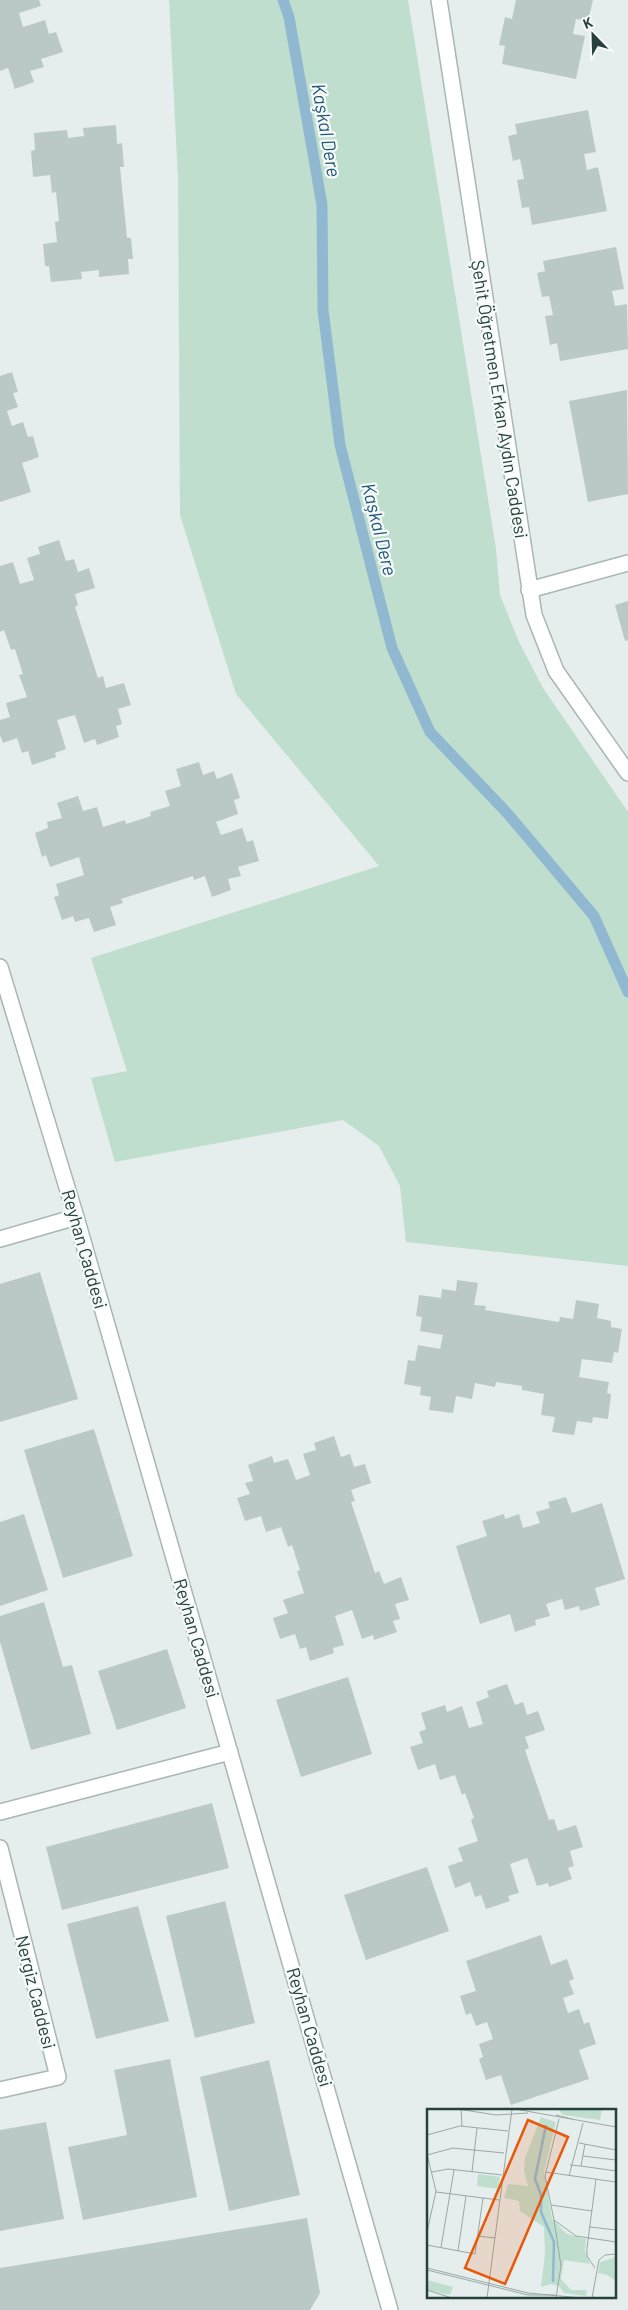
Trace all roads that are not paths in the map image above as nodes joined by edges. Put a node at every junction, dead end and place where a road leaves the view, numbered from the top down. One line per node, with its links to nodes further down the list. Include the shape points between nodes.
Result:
1 (439, 0): 3 (street, Şehit Öğretmen Erkan Aydın Caddesi)
2 (628, 564): 3 (street)
3 (529, 590): 4 (street, Şehit Öğretmen Erkan Aydın Caddesi, via 542,641 556,671)
4 (628, 773)
5 (0, 967): 6 (street, Reyhan Caddesi)
6 (76, 1217): 7 (street); 8 (street, Reyhan Caddesi)
7 (0, 1239)
8 (230, 1752): 9 (street); 12 (street, Reyhan Caddesi)
9 (0, 1812)
10 (0, 1848): 11 (street, Nergiz Caddesi, via 58,2077)
11 (0, 2090)
12 (390, 2310)

